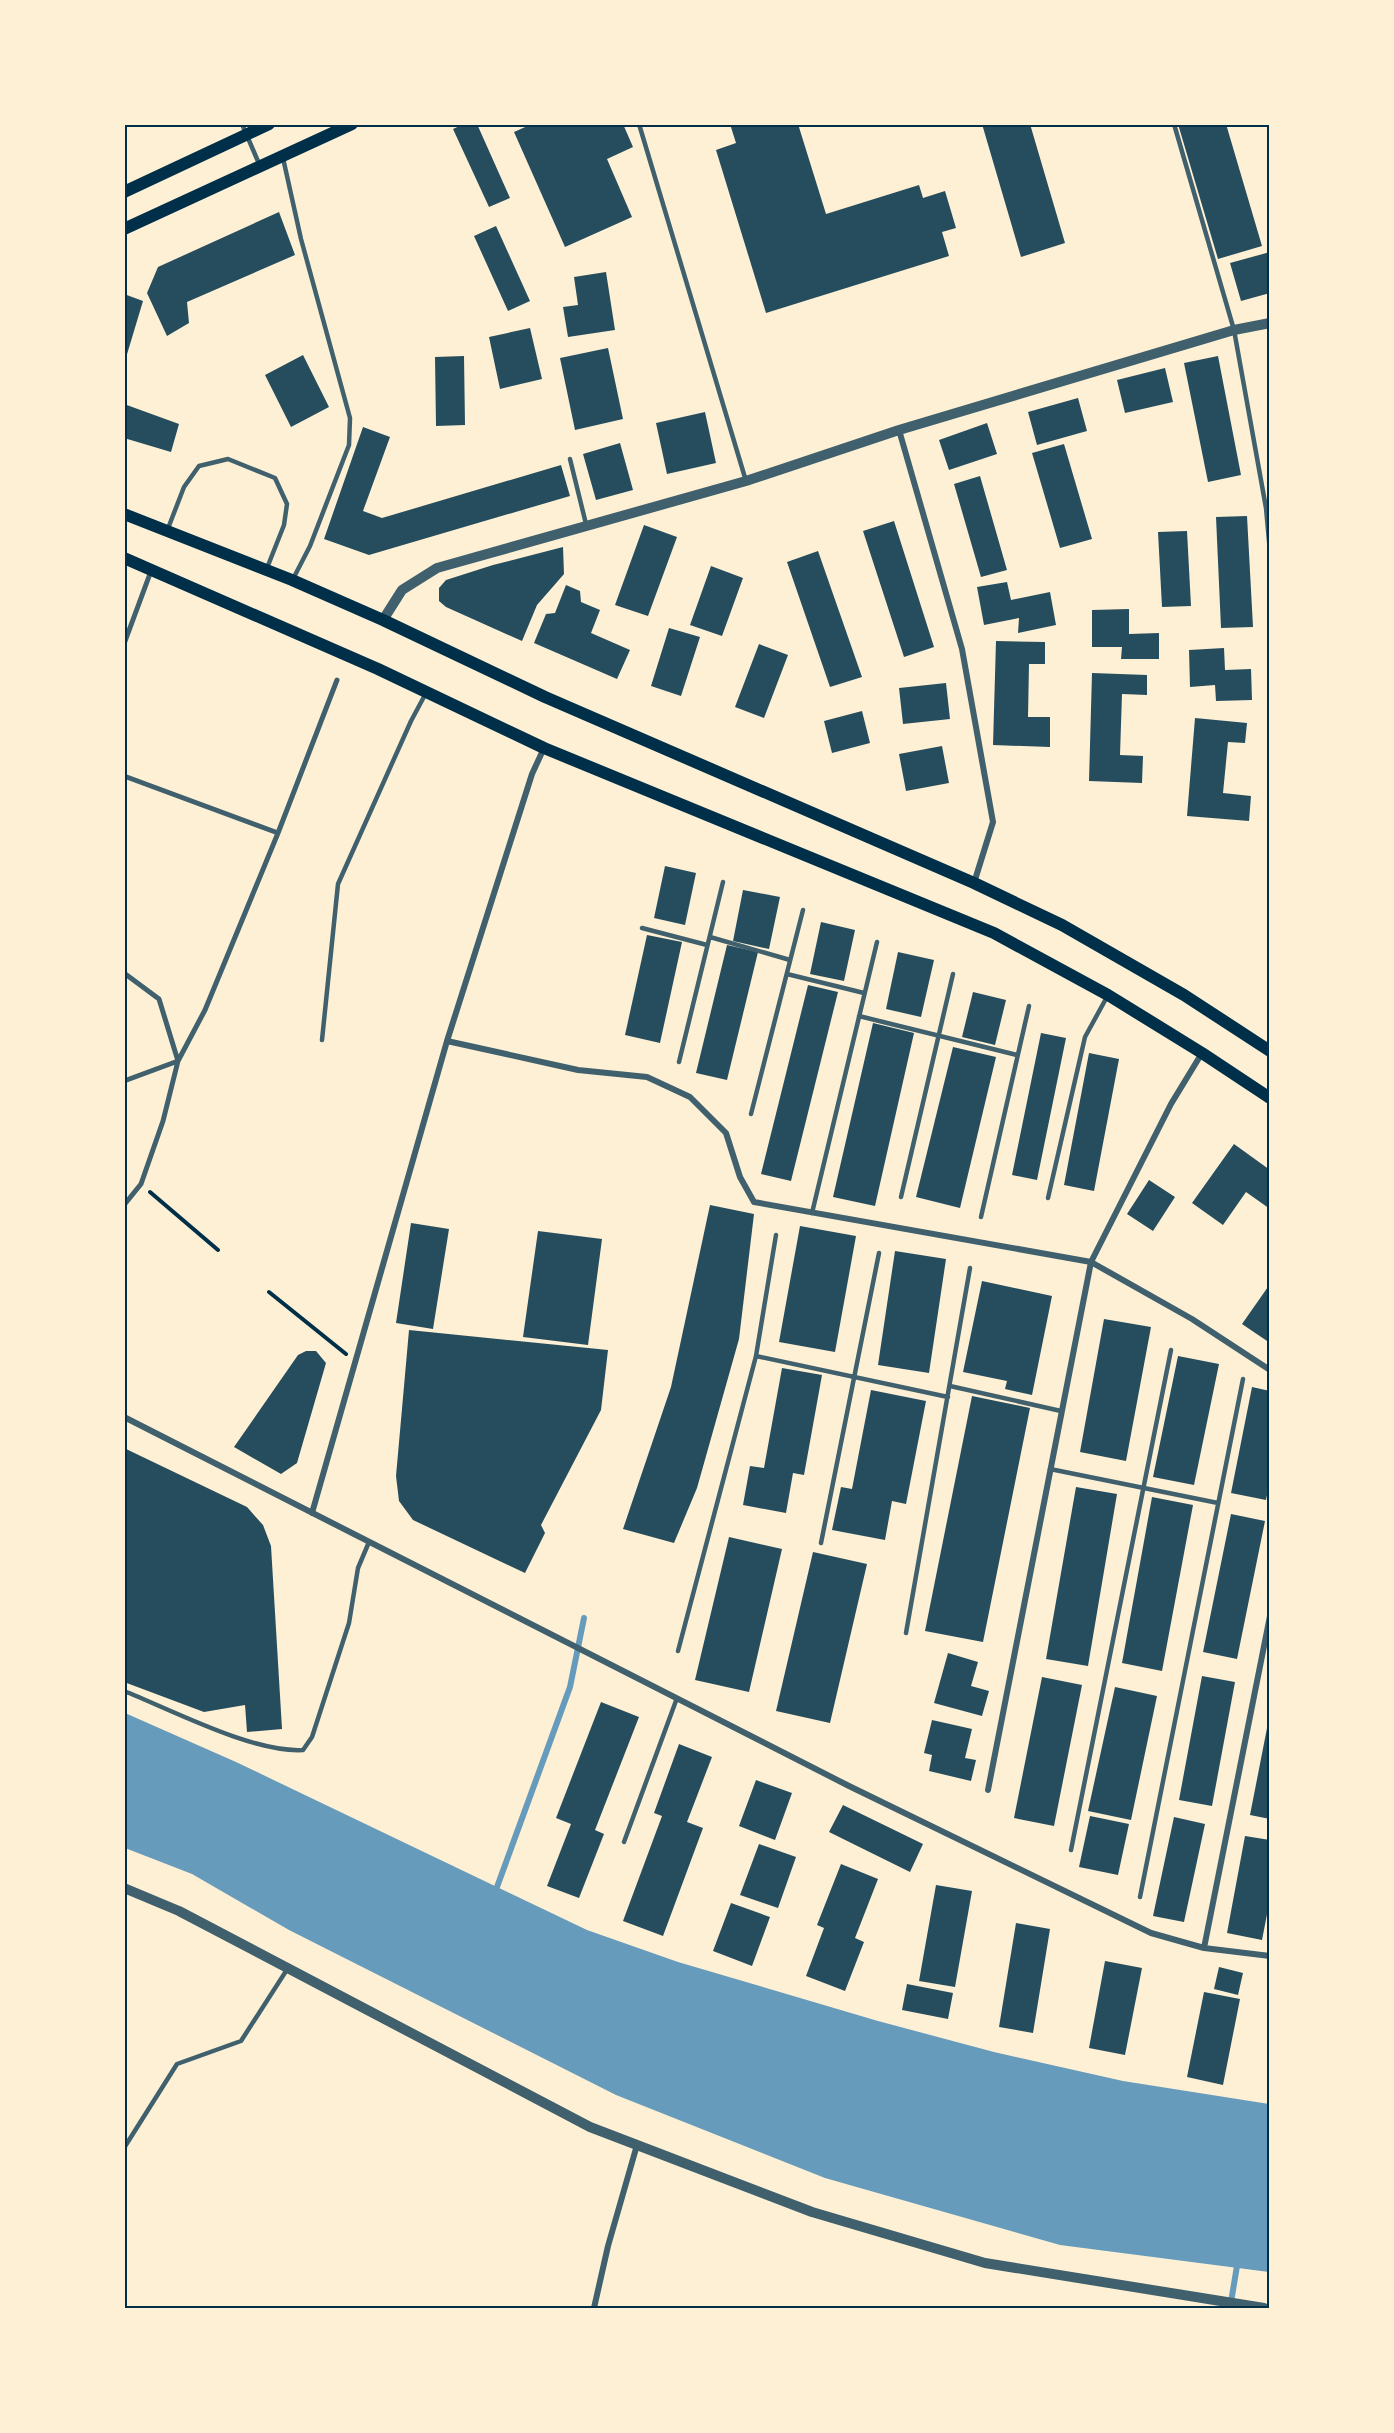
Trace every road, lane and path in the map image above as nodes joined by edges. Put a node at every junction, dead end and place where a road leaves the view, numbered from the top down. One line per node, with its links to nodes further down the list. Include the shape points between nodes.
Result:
1 (269, 124): 5 (main road)
2 (352, 124): 6 (main road)
3 (639, 124): 14 (lane)
4 (1174, 124): 11 (lane)
5 (244, 130): 7 (lane); 8 (main road)
6 (282, 155): 7 (main road); 22 (lane, via 350,418 349,445 310,546)
7 (260, 165): 9 (main road)
8 (124, 192)
9 (124, 229)
10 (1269, 323): 11 (street)
11 (1234, 330): 12 (street); 18 (lane, via 1266,508)
12 (899, 430): 14 (street); 31 (street, via 962,649 993,822)
13 (570, 459): 16 (lane)
14 (746, 481): 16 (street)
15 (124, 514): 17 (main road)
16 (586, 527): 23 (street, via 437,568 402,590)
17 (167, 531): 21 (main road); 21 (lane, via 184,487 200,466 228,459 275,478 287,504 284,525)
18 (1269, 552)
19 (124, 558): 20 (main road)
20 (152, 570): 24 (street); 26 (main road)
21 (266, 570): 22 (main road)
22 (292, 580): 23 (main road)
23 (383, 620): 31 (main road, via 545,697)
24 (124, 644)
25 (337, 680): 29 (street)
26 (427, 692): 27 (main road); 46 (lane, via 338,884)
27 (544, 748): 42 (main road, via 994,933); 47 (street, via 532,774)
28 (124, 776): 29 (street)
29 (278, 833): 51 (street, via 205,1010)
30 (723, 882): 34 (lane)
31 (974, 883): 48 (main road, via 1062,925 1184,995)
32 (803, 910): 37 (lane)
33 (642, 928): 36 (lane)
34 (710, 938): 36 (lane); 37 (lane)
35 (877, 942): 41 (lane)
36 (707, 945): 52 (lane)
37 (790, 960): 39 (lane)
38 (124, 973): 51 (street, via 159,999)
39 (787, 974): 41 (lane); 55 (lane)
40 (953, 974): 45 (lane)
41 (864, 993): 44 (lane)
42 (1108, 995): 49 (main road); 58 (lane, via 1085,1037)
43 (1029, 1005): 50 (lane)
44 (859, 1016): 45 (lane); 60 (lane)
45 (939, 1036): 50 (lane); 57 (lane)
46 (322, 1040)
47 (447, 1041): 60 (street, via 578,1070 647,1077 690,1097 726,1132 740,1177 754,1202); 70 (street)
48 (1269, 1051)
49 (1202, 1053): 54 (main road); 65 (street, via 1171,1104)
50 (1017, 1055): 61 (lane)
51 (178, 1061): 53 (street); 56 (street)
52 (679, 1062)
53 (124, 1081)
54 (1269, 1098)
55 (751, 1114)
56 (141, 1184): 59 (street); 63 (path)
57 (901, 1197)
58 (1048, 1198)
59 (124, 1205)
60 (812, 1213): 65 (street)
61 (981, 1217)
62 (776, 1235): 69 (lane)
63 (218, 1250)
64 (879, 1253): 72 (lane)
65 (1091, 1262): 71 (street, via 1192,1319); 76 (street)
66 (970, 1268): 74 (lane)
67 (269, 1292): 70 (path)
68 (1171, 1350): 79 (lane)
69 (756, 1356): 72 (lane); 86 (lane)
70 (356, 1362): 81 (street)
71 (1269, 1370)
72 (854, 1376): 75 (lane); 83 (lane)
73 (1243, 1379): 80 (lane)
74 (950, 1386): 75 (lane); 76 (lane)
75 (948, 1397): 85 (lane)
76 (1061, 1411): 78 (street)
77 (124, 1417): 81 (street)
78 (1050, 1469): 79 (lane); 89 (street)
79 (1143, 1487): 80 (lane); 91 (lane)
80 (1218, 1503): 93 (lane)
81 (312, 1513): 82 (street)
82 (369, 1542): 87 (lane, via 358,1568 350,1623 312,1737 303,1750 286,1751 244,1740); 88 (street)
83 (821, 1543)
84 (1269, 1616): 94 (street)
85 (906, 1633)
86 (678, 1651)
87 (124, 1690)
88 (677, 1698): 90 (lane); 94 (street, via 1151,1933)
89 (988, 1790)
90 (624, 1842)
91 (1071, 1850)
92 (124, 1888): 96 (street, via 179,1911)
93 (1140, 1898)
94 (1204, 1948): 95 (street)
95 (1269, 1956)
96 (288, 1968): 97 (street, via 590,2127); 98 (lane, via 241,2041 177,2064)
97 (637, 2145): 99 (street, via 812,2212 985,2263); 100 (street)
98 (124, 2148)
99 (1258, 2307)
100 (594, 2308)

